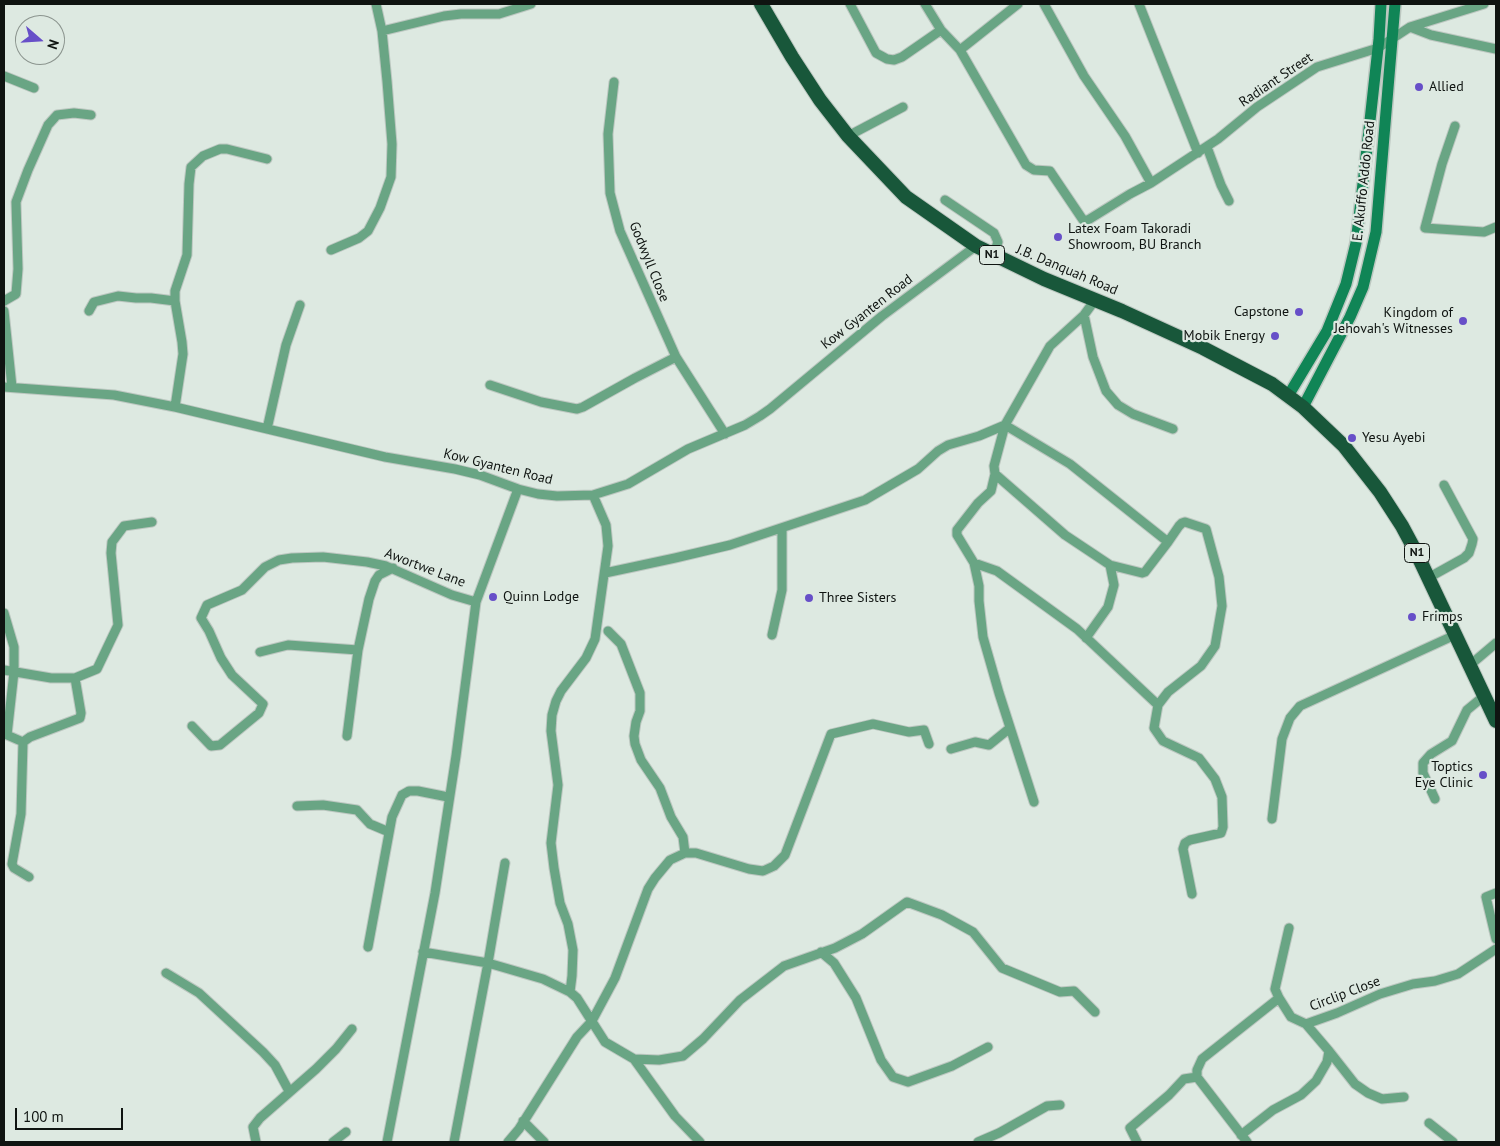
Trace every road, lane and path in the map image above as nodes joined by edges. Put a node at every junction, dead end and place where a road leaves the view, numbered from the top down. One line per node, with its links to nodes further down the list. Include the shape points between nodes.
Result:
1 (376, 4): 14 (street)
2 (531, 4): 14 (street, via 499,14 444,16)
3 (761, 4): 25 (highway, J.B. Danquah Road / N1, via 820,100)
4 (850, 4): 13 (street, via 876,53 887,59 902,57)
5 (924, 4): 13 (street)
6 (1016, 4): 18 (street)
7 (1044, 4): 29 (street, via 1084,76 1125,136)
8 (1139, 4): 27 (street)
9 (1381, 4): 16 (main road, E. Akuffo Addo Road)
10 (1395, 4): 15 (main road, E. Akuffo Addo Road)
11 (1484, 4): 12 (street, Radiant Street)
12 (1410, 27): 15 (street, Radiant Street); 17 (street, via 1431,35)
13 (940, 30): 18 (street)
14 (382, 31): 34 (street, via 392,144 391,177 368,231)
15 (1392, 38): 16 (street, Radiant Street); 47 (main road, E. Akuffo Addo Road, via 1376,232 1364,287)
16 (1378, 48): 26 (street, Radiant Street, via 1317,67 1257,107); 46 (main road, E. Akuffo Addo Road, via 1357,234 1346,284 1327,331)
17 (1496, 49)
18 (960, 50): 29 (street, Radiant Street, via 1026,165 1034,170 1050,171 1083,220)
19 (4, 76): 21 (street)
20 (614, 82): 43 (street, Godwyll Close, via 608,134 610,193 623,239)
21 (34, 88)
22 (903, 107): 25 (street)
23 (91, 116): 37 (street, via 57,115 48,125 16,202 16,294)
24 (1456, 126): 32 (street, via 1425,228 1484,232)
25 (848, 136): 33 (highway, J.B. Danquah Road / N1, via 906,197)
26 (1207, 147): 27 (street, Radiant Street); 31 (street)
27 (1198, 153): 29 (street, Radiant Street)
28 (267, 159): 38 (street, via 227,149 203,156 192,167 187,255 176,284)
29 (1151, 183)
30 (945, 200): 35 (street, via 994,233 998,242)
31 (1229, 201)
32 (1496, 227)
33 (976, 246): 35 (highway, J.B. Danquah Road / N1); 52 (street, Kow Gyanten Road, via 882,316 770,409)
34 (331, 250)
35 (993, 255): 36 (highway, J.B. Danquah Road / N1)
36 (1095, 300): 42 (street); 46 (highway, J.B. Danquah Road / N1, via 1229,361)
37 (4, 301)
38 (175, 301): 41 (street, via 118,296 94,302); 48 (street, via 183,354)
39 (300, 305): 50 (street, via 286,346)
40 (4, 311): 45 (street)
41 (89, 311)
42 (1084, 315): 49 (street, via 1050,346); 51 (street, via 1093,357 1106,391 1118,405 1133,414)
43 (676, 357): 44 (street, via 577,409 541,402); 52 (street, Godwyll Close)
44 (490, 385)
45 (8, 387): 48 (street, Kow Gyanten Road, via 114,395)
46 (1288, 396): 47 (highway, J.B. Danquah Road / N1)
47 (1303, 407): 64 (highway, N1, via 1344,446 1380,492 1406,533)
48 (175, 408): 50 (street, Kow Gyanten Road)
49 (1005, 425): 53 (street, via 994,466); 58 (street, via 948,445 918,469 865,500); 59 (street, via 1070,464)
50 (267, 429): 55 (street, Kow Gyanten Road, via 480,475)
51 (1173, 429)
52 (725, 434): 56 (street, Kow Gyanten Road, via 688,449 628,484)
53 (995, 474): 60 (street, via 991,491 957,530); 61 (street, via 1065,535)
54 (1444, 485): 64 (street, via 1473,538 1472,544 1464,558)
55 (518, 489): 56 (street, Kow Gyanten Road, via 557,496); 65 (street)
56 (593, 495): 63 (street, via 606,525 608,546)
57 (152, 522): 77 (street, via 124,526 112,542 118,625 96,669)
58 (782, 528): 63 (street, via 730,545); 68 (street, via 782,590)
59 (1168, 542): 61 (street, via 1142,574); 79 (street, via 1182,523 1206,529 1219,577 1222,606 1216,646 1201,666 1168,692)
60 (974, 563): 70 (street, via 997,571); 82 (street, via 983,637)
61 (1110, 565): 70 (street, via 1114,585 1108,607)
62 (393, 568): 65 (street, Awortwe Lane, via 452,595); 72 (street, via 379,575 375,581); 81 (street, Awortwe Lane, via 323,557 280,560 265,568 242,590 208,605 201,618 221,658 232,675 263,704 259,713 220,745 211,746)
63 (604, 573): 106 (street, via 595,638 586,658 561,691 552,715 558,785 552,843 560,903 573,950)
64 (1428, 578): 69 (highway, N1)
65 (476, 602): 87 (street)
66 (4, 613): 76 (street, via 14,647)
67 (608, 631): 93 (street, via 621,644 640,693 635,744 683,836)
68 (772, 634)
69 (1455, 635): 74 (highway, N1); 91 (street, via 1300,706 1290,718 1282,739)
70 (1086, 638): 79 (street)
71 (1496, 643): 74 (street)
72 (358, 650): 73 (street, via 288,645); 83 (street)
73 (260, 652)
74 (1470, 665): 78 (highway, N1)
75 (4, 670): 76 (street)
76 (14, 672): 77 (street); 84 (street, via 7,735)
77 (75, 678): 84 (street, via 80,718)
78 (1484, 696): 80 (highway, N1); 88 (street, via 1467,710 1452,741 1431,754 1423,764 1422,773)
79 (1158, 705): 97 (street, via 1154,728 1164,741 1199,758 1215,779 1222,798 1223,827 1220,833 1190,840 1182,849)
80 (1496, 721)
81 (192, 726)
82 (1010, 728): 86 (street, via 989,744 975,742); 89 (street)
83 (347, 736)
84 (23, 742): 95 (street, via 21,814 12,859 14,868)
85 (929, 744): 93 (street, via 924,730 910,732 873,724 831,734 785,855 774,866 756,870 696,853)
86 (951, 749)
87 (448, 798): 92 (street, via 418,791 402,795); 102 (street)
88 (1435, 799)
89 (1034, 802)
90 (297, 806): 92 (street, via 323,804 357,810 370,824)
91 (1272, 819)
92 (389, 832): 100 (street)
93 (685, 853): 109 (street, via 670,860 654,878 615,978)
94 (505, 863): 104 (street)
95 (29, 877)
96 (1496, 892): 99 (street, via 1486,898)
97 (1192, 894)
98 (1289, 928): 107 (street, via 1275,989)
99 (1496, 939)
100 (368, 947)
101 (1496, 949): 110 (street, Circlip Close, via 1458,974 1380,994)
102 (423, 952): 104 (street); 125 (street)
103 (822, 952): 108 (street, via 862,934 906,902 942,915 973,932 1002,968 1060,992 1074,991); 112 (street, via 834,963 856,998 881,1060 893,1077 908,1082 952,1066); 114 (street, via 784,966 740,1000 682,1056 659,1060)
104 (488, 963): 106 (street, via 543,979); 126 (street)
105 (166, 973): 116 (street, via 200,993 263,1052 275,1065)
106 (570, 992): 109 (street)
107 (1278, 998): 110 (street, Circlip Close, via 1291,1017); 115 (street, via 1202,1059)
108 (1095, 1012)
109 (592, 1021): 114 (street, via 605,1042); 119 (street)
110 (1306, 1024): 113 (street)
111 (352, 1029): 116 (street, via 316,1069)
112 (988, 1047)
113 (1329, 1051): 117 (street, via 1355,1084 1368,1093 1382,1099); 122 (street, via 1327,1062 1316,1081 1273,1110)
114 (634, 1059): 129 (street, via 675,1116)
115 (1197, 1077): 122 (street); 131 (street, via 1184,1079 1130,1128)
116 (289, 1091): 123 (street, via 253,1127)
117 (1404, 1097)
118 (1060, 1106): 130 (street, via 1047,1106)
119 (523, 1121): 127 (street); 128 (street)
120 (1429, 1123): 132 (street)
121 (346, 1132): 124 (street)
122 (1244, 1139)
123 (256, 1142)
124 (333, 1142)
125 (387, 1142)
126 (454, 1142)
127 (508, 1142)
128 (544, 1142)
129 (700, 1142)
130 (978, 1142)
131 (1137, 1142)
132 (1453, 1142)

